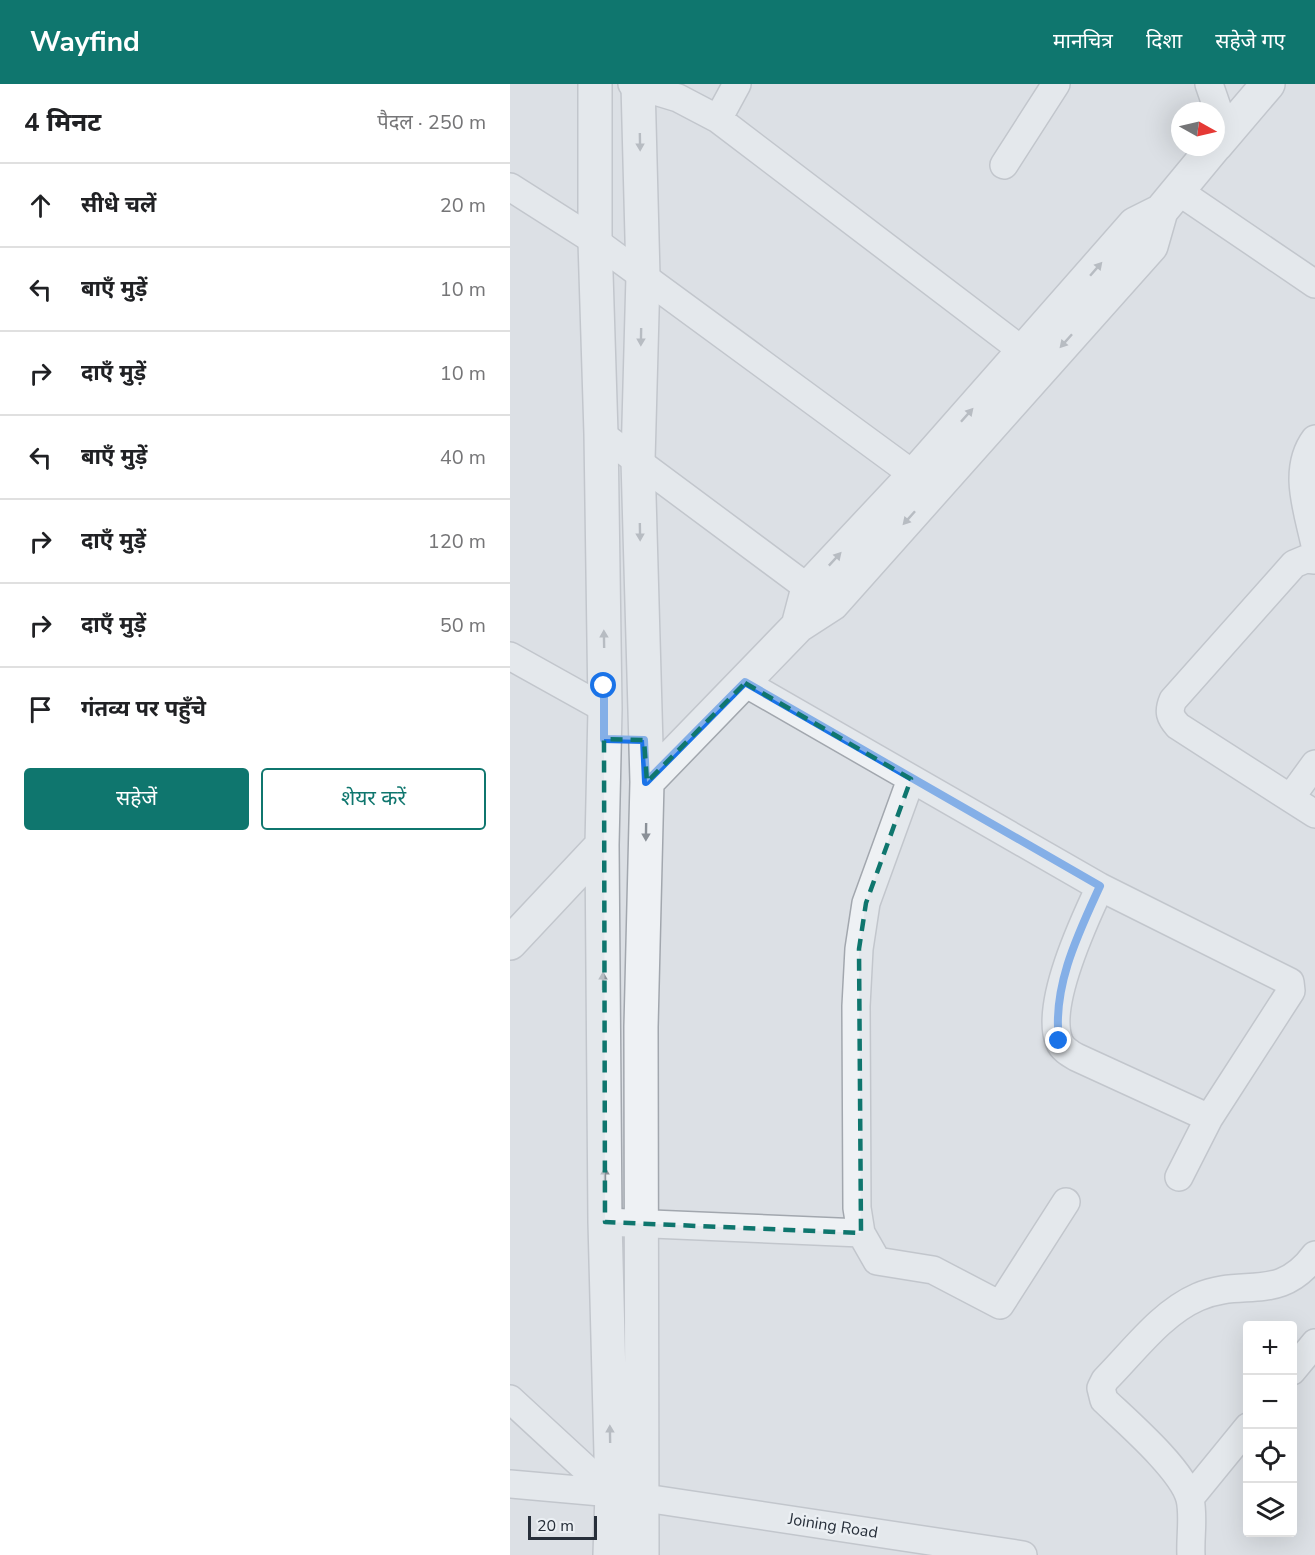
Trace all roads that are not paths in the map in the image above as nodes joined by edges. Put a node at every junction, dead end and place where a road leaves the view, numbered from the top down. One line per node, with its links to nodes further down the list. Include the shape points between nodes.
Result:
1 (596, 84): 14 (street)
2 (636, 84): 8 (street, via 678,98); 15 (street, one-way to 15)
3 (737, 84): 8 (street)
4 (1056, 84): 11 (street)
5 (1209, 84): 7 (street)
6 (1268, 84): 9 (street)
7 (1212, 102)
8 (718, 119): 17 (street)
9 (1225, 135)
10 (1207, 156): 13 (street)
11 (1004, 165)
12 (510, 187): 14 (street)
13 (1169, 201): 16 (street); 17 (street, via 1151,246)
14 (595, 241): 15 (street); 18 (street)
15 (643, 276): 20 (street, one-way to 20); 21 (street)
16 (1315, 284)
17 (1033, 359): 21 (street)
18 (601, 434): 20 (street); 28 (street, one-way to 18)
19 (1315, 439): 22 (street, via 1304,462 1303,482)
20 (638, 460): 24 (street); 29 (street, one-way to 29)
21 (924, 482): 24 (street, one-way to 21); 25 (street, one-way to 25, via 832,604)
22 (1315, 545)
23 (1315, 560): 33 (street, via 1294,564 1169,709 1178,726)
24 (808, 588): 25 (street)
25 (798, 626): 27 (street)
26 (510, 656): 28 (street)
27 (745, 682): 31 (street); 32 (street)
28 (604, 724): 29 (street); 35 (street)
29 (644, 740): 32 (street)
30 (1315, 764): 33 (street)
31 (911, 779): 36 (street); 45 (street, via 866,903 859,949 857,1208)
32 (646, 782): 37 (street, one-way to 37)
33 (1291, 797): 34 (street)
34 (1315, 814)
35 (602, 845): 38 (street); 39 (street)
36 (1100, 886): 40 (street, via 1074,943 1058,1005 1059,1041 1076,1057); 40 (street, via 1290,982 1291,991)
37 (644, 891): 38 (street); 44 (street)
38 (603, 893): 43 (street, one-way to 38)
39 (510, 943)
40 (1209, 1118): 41 (street)
41 (1179, 1177)
42 (1066, 1202): 45 (street, via 1000,1305 933,1270 877,1261)
43 (606, 1222): 44 (street); 52 (street, one-way to 43)
44 (643, 1223): 45 (street); 52 (street)
45 (861, 1233)
46 (1315, 1255): 53 (street, via 1293,1279 1274,1286 1221,1290 1177,1308 1105,1380 1101,1388 1104,1400 1173,1470)
47 (1315, 1343): 48 (street)
48 (1297, 1366)
49 (510, 1399): 52 (street)
50 (1246, 1429): 53 (street)
51 (510, 1484): 52 (street, Joining Road)
52 (628, 1495): 54 (street); 55 (street); 56 (street, Joining Road)
53 (1190, 1498): 57 (street)
54 (610, 1555)
55 (642, 1555)
56 (1023, 1555)
57 (1191, 1555)

